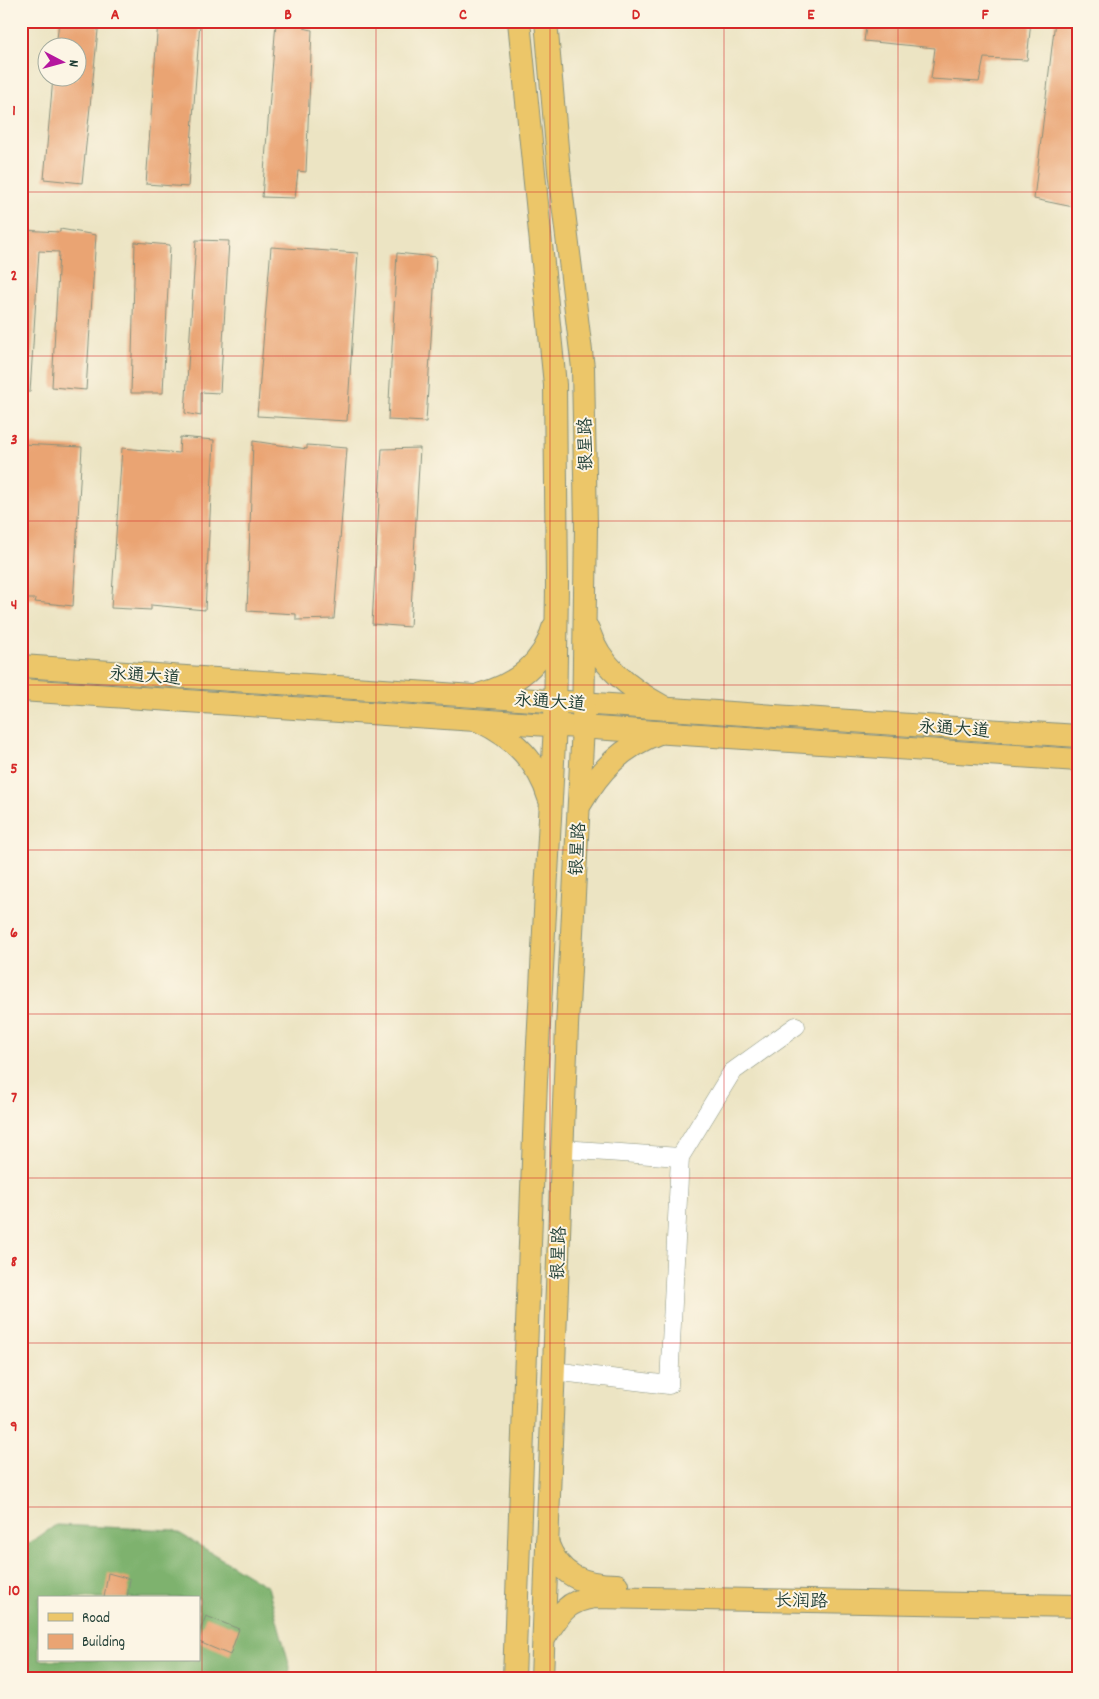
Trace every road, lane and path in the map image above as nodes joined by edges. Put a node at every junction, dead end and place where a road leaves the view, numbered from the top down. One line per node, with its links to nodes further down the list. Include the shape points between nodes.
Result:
1 (519, 21): 3 (main road, 银星路, via 555,385)
2 (546, 21): 4 (main road, 银星路, via 559,170 583,368)
3 (556, 615): 7 (main road, via 544,650 527,671 500,687); 8 (main road, 银星路)
4 (585, 620): 9 (main road, 银星路); 10 (main road, via 596,649 616,675)
5 (21, 666): 7 (main road, 永通大道)
6 (21, 690): 11 (main road, 永通大道)
7 (474, 696): 8 (main road, 永通大道)
8 (556, 701): 9 (main road, 永通大道); 12 (main road, 银星路)
9 (584, 703): 10 (main road, 永通大道); 13 (main road, 银星路)
10 (668, 709): 15 (main road, 永通大道)
11 (473, 719): 12 (main road, 永通大道); 17 (main road, via 500,732 520,748 539,773)
12 (555, 724): 13 (main road, 永通大道); 17 (main road, 银星路)
13 (583, 726): 14 (main road, 永通大道); 18 (main road, 银星路)
14 (663, 731): 16 (main road, 永通大道); 18 (main road, via 644,738 613,759)
15 (1078, 736)
16 (1078, 760)
17 (551, 804): 27 (main road, 银星路, via 536,1081)
18 (579, 806): 20 (main road, 银星路)
19 (796, 1026): 21 (street, via 732,1072)
20 (562, 1148): 21 (street); 22 (main road, 银星路)
21 (680, 1158): 22 (street, via 669,1385)
22 (553, 1371): 23 (main road, 银星路)
23 (547, 1542): 24 (main road, 长润路, via 555,1560 565,1570 596,1585); 26 (main road, 银星路)
24 (1078, 1594)
25 (1078, 1606): 26 (main road, 长润路, via 595,1597 574,1602 564,1610)
26 (544, 1639): 28 (main road, 银星路)
27 (514, 1678)
28 (542, 1678)

